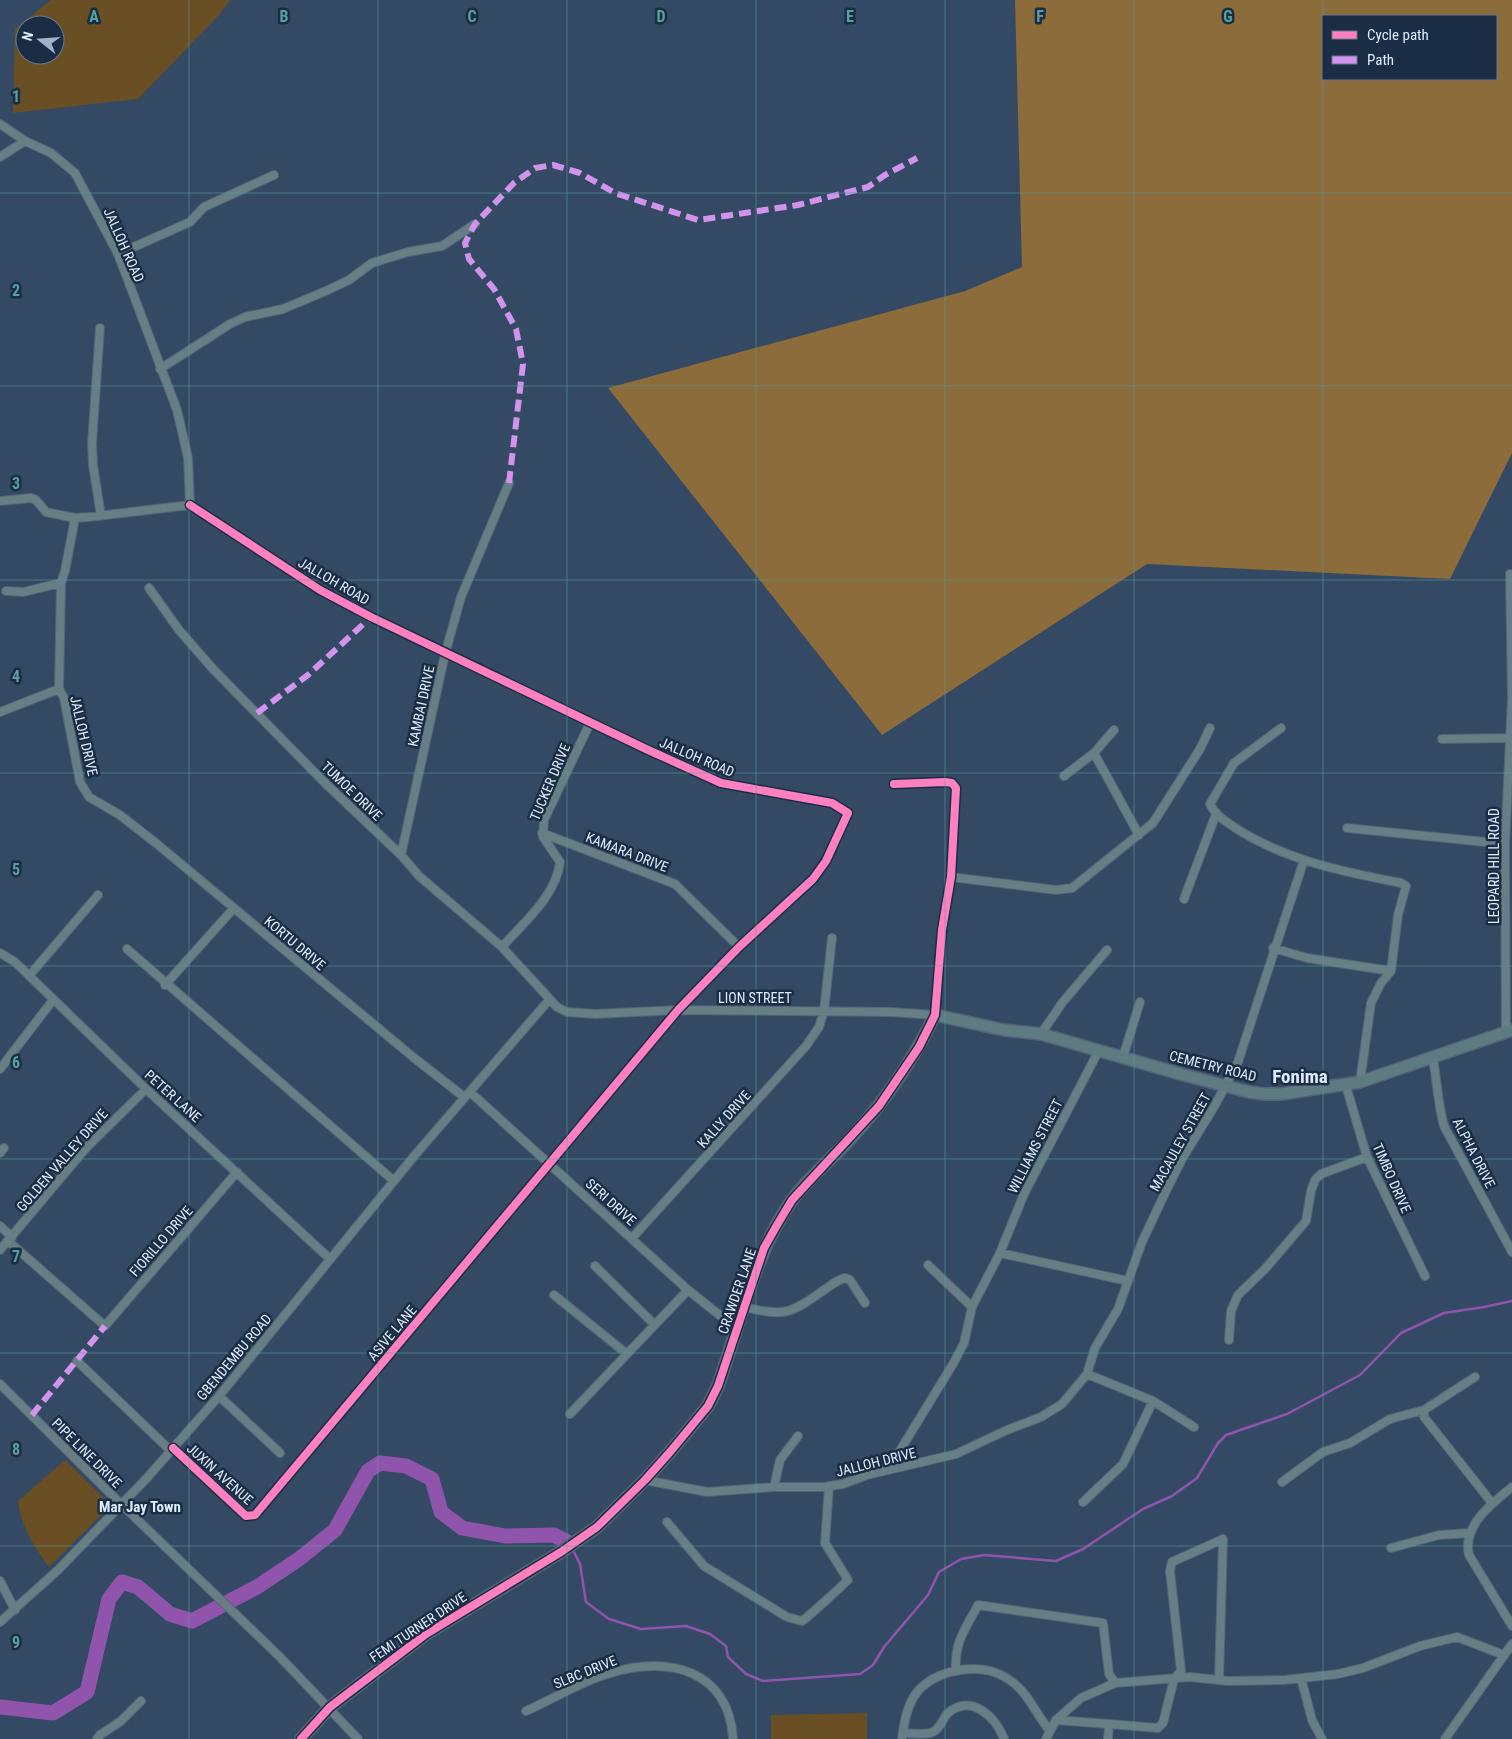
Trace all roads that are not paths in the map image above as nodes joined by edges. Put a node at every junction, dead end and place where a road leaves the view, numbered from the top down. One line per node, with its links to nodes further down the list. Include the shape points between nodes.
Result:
1 (0, 124): 2 (street, JALLOH ROAD)
2 (25, 141): 3 (street); 6 (street, JALLOH ROAD, via 51,153 75,173)
3 (0, 157)
4 (274, 175): 6 (street, via 204,207 190,222)
5 (475, 224): 8 (street, via 442,246 372,263 328,290 283,308 245,317)
6 (118, 254): 8 (street, JALLOH ROAD)
7 (100, 328): 12 (street, via 92,443)
8 (160, 369): 11 (street, JALLOH ROAD, via 185,435)
9 (509, 483): 18 (street, KAMBAI DRIVE, via 460,597)
10 (0, 501): 13 (street, via 30,498 46,512)
11 (190, 505): 12 (street); 18 (street, JALLOH ROAD, via 320,590)
12 (101, 516): 13 (street)
13 (75, 518): 15 (street)
14 (1510, 574): 20 (street, LEOPARD HILL ROAD)
15 (61, 583): 17 (street, via 23,592); 19 (street)
16 (149, 588): 37 (street, TUMOE DRIVE, via 213,669)
17 (6, 591)
18 (446, 654): 22 (street, JALLOH ROAD); 37 (street, KAMBAI DRIVE)
19 (59, 689): 21 (street, JALLOH DRIVE); 31 (street, JALLOH DRIVE, via 64,698 80,782 88,797)
20 (1512, 698): 26 (street, LEOPARD HILL ROAD)
21 (0, 712)
22 (590, 723): 34 (street, TUCKER DRIVE, via 550,805); 45 (street, JALLOH ROAD, via 721,783 832,803 848,813 826,862 813,879)
23 (1210, 728): 35 (street, via 1153,823)
24 (1281, 728): 32 (street, via 1234,763 1210,804)
25 (1114, 730): 28 (street)
26 (1510, 738): 27 (street); 36 (street, LEOPARD HILL ROAD)
27 (1442, 739)
28 (1094, 754): 29 (street); 35 (street)
29 (1064, 776)
30 (894, 784): 39 (street, via 945,782 956,788)
31 (108, 810): 42 (street, KORTU DRIVE, via 120,815)
32 (1216, 814): 38 (street, via 1244,833); 41 (street)
33 (1347, 828): 36 (street)
34 (542, 833): 44 (street, TUCKER DRIVE, via 560,862 559,876 552,890); 45 (street, KAMARA DRIVE, via 675,884)
35 (1139, 834): 39 (street, via 1072,888 1056,890)
36 (1506, 844): 59 (street, LEOPARD HILL ROAD)
37 (401, 855): 44 (street, TUMOE DRIVE, via 449,904)
38 (1304, 860): 46 (street, MACAULEY STREET); 50 (street, via 1406,886 1398,915)
39 (951, 877): 58 (street, via 942,930)
40 (98, 895): 51 (street)
41 (1184, 899)
42 (234, 908): 52 (street); 69 (street, KORTU DRIVE, via 413,1057)
43 (832, 938): 57 (street, KALLY DRIVE)
44 (502, 947): 54 (street, TUMOE DRIVE)
45 (739, 947): 56 (street, JALLOH ROAD)
46 (1273, 948): 50 (street, via 1307,958); 66 (street, MACAULEY STREET, via 1238,1062)
47 (127, 950): 52 (street)
48 (1106, 950): 60 (street)
49 (0, 953): 51 (street, PETER LANE, via 7,955)
50 (1391, 971): 65 (street, via 1371,1003)
51 (29, 976): 53 (street, PETER LANE)
52 (165, 985): 73 (street)
53 (53, 1000): 64 (street); 68 (street, PETER LANE)
54 (549, 1000): 56 (street, LION STREET, via 567,1012 577,1013); 69 (street, GBENDEMBU ROAD)
55 (1140, 1002): 62 (street)
56 (678, 1010): 57 (street, LION STREET); 71 (street, JALLOH ROAD)
57 (824, 1011): 58 (street, LION STREET); 75 (street, KALLY DRIVE, via 819,1027 806,1046)
58 (935, 1015): 60 (street, CEMETRY ROAD, via 1004,1030); 88 (street, CRAWDER LANE, via 919,1047 879,1106 792,1200 764,1248)
59 (1509, 1032): 63 (street, CEMETRY ROAD)
60 (1041, 1034): 61 (street, CEMETRY ROAD)
61 (1098, 1052): 62 (street, CEMETRY ROAD); 79 (street, WILLIAMS STREET, via 1024,1194)
62 (1123, 1057): 66 (street, CEMETRY ROAD)
63 (1433, 1059): 65 (street, CEMETRY ROAD); 78 (street, ALPHA DRIVE, via 1444,1126)
64 (0, 1069)
65 (1360, 1082): 67 (street, CEMETRY ROAD)
66 (1226, 1086): 67 (street, CEMETRY ROAD, via 1249,1092 1281,1094); 84 (street, MACAULEY STREET, via 1182,1159 1142,1242)
67 (1346, 1086): 70 (street, TIMBO DRIVE)
68 (146, 1088): 72 (street, PETER LANE); 76 (street, GOLDEN VALLEY DRIVE, via 86,1148)
69 (467, 1094): 71 (street, SERI DRIVE); 73 (street, GBENDEMBU ROAD)
70 (1367, 1157): 83 (street, TIMBO DRIVE); 92 (street, via 1314,1180 1306,1221 1238,1296 1231,1311)
71 (550, 1164): 75 (street, SERI DRIVE); 115 (street, ASIVE LANE, via 294,1471)
72 (237, 1172): 76 (street, FIORILLO DRIVE, via 105,1326); 80 (street, PETER LANE)
73 (394, 1182): 80 (street, GBENDEMBU ROAD)
74 (0, 1226): 76 (street)
75 (633, 1237): 85 (street, SERI DRIVE)
76 (10, 1239): 77 (street, GOLDEN VALLEY DRIVE)
77 (0, 1250)
78 (1512, 1252)
79 (1000, 1253): 84 (street); 89 (street, WILLIAMS STREET)
80 (330, 1259): 98 (street, GBENDEMBU ROAD)
81 (928, 1265): 89 (street)
82 (595, 1266): 90 (street)
83 (1425, 1276)
84 (1128, 1281): 95 (street, MACAULEY STREET, via 1118,1309 1095,1348)
85 (688, 1290): 90 (street); 91 (street, SERI DRIVE)
86 (554, 1295): 93 (street)
87 (864, 1303): 88 (street, via 850,1280 845,1278 804,1305 785,1313 768,1314)
88 (745, 1307): 91 (street, CRAWDER LANE)
89 (972, 1307): 106 (street, WILLIAMS STREET, via 964,1343)
90 (655, 1325): 93 (street)
91 (737, 1329): 107 (street, CRAWDER LANE, via 708,1406)
92 (1228, 1340)
93 (627, 1354): 101 (street)
94 (77, 1361): 104 (street)
95 (1087, 1374): 99 (street); 106 (street, JALLOH DRIVE, via 1062,1404 1041,1417 956,1454)
96 (1475, 1377): 100 (street)
97 (0, 1384): 114 (street, PIPE LINE DRIVE)
98 (219, 1396): 104 (street, GBENDEMBU ROAD); 105 (street)
99 (1153, 1401): 102 (street); 112 (street, via 1123,1464)
100 (1424, 1410): 108 (street, via 1390,1419 1350,1444 1323,1452); 113 (street, via 1424,1417 1432,1429)
101 (570, 1414)
102 (1194, 1427)
103 (798, 1436): 110 (street, via 780,1460)
104 (172, 1449): 114 (street, GBENDEMBU ROAD); 115 (street, JUXIN AVENUE, via 246,1516)
105 (280, 1453)
106 (888, 1470): 109 (street, JALLOH DRIVE)
107 (645, 1480): 110 (street, JALLOH DRIVE, via 707,1492); 118 (street, CRAWDER LANE, via 597,1527)
108 (1282, 1482)
109 (829, 1486): 110 (street, JALLOH DRIVE); 116 (street, via 825,1543 848,1580 802,1621 787,1617 704,1566)
110 (774, 1487)
111 (1512, 1487): 113 (street)
112 (1082, 1502)
113 (1492, 1503): 117 (street)
114 (121, 1504): 121 (street, GBENDEMBU ROAD); 132 (street, PIPE LINE DRIVE)
115 (251, 1517)
116 (667, 1522)
117 (1469, 1533): 119 (street, via 1439,1535); 123 (street, via 1469,1555)
118 (574, 1543): 132 (street, FEMI TURNER DRIVE, via 426,1634)
119 (1391, 1548)
120 (0, 1581): 121 (street)
121 (15, 1610): 122 (street, GBENDEMBU ROAD)
122 (0, 1622)
123 (1512, 1626)
124 (1512, 1644): 125 (street)
125 (1504, 1655): 127 (street, via 1456,1637 1420,1646 1363,1668); 146 (street)
126 (956, 1671): 130 (street, via 958,1640 978,1605 1103,1623 1109,1674); 136 (street, via 978,1669 1003,1676 1021,1689); 137 (street, via 923,1686 904,1720)
127 (1301, 1678): 129 (street); 145 (street, via 1312,1720)
128 (1174, 1679): 129 (street); 129 (street, via 1181,1670 1181,1659 1170,1571 1172,1562 1223,1539); 130 (street); 135 (street, via 1163,1723 1158,1728)
129 (1219, 1680)
130 (1115, 1683): 134 (street, via 1081,1698)
131 (140, 1701): 138 (street)
132 (330, 1707): 139 (street, FEMI TURNER DRIVE); 140 (street, PIPE LINE DRIVE)
133 (526, 1711): 141 (street, SLBC DRIVE, via 609,1673 644,1666 667,1668 700,1677 716,1688 728,1709)
134 (1056, 1720): 135 (street); 136 (street)
135 (1110, 1724): 144 (street)
136 (1050, 1731): 143 (street)
137 (903, 1736): 142 (street, via 931,1733 937,1730 947,1714 957,1707 969,1706 990,1715)
138 (97, 1739)
139 (301, 1739)
140 (358, 1739)
141 (734, 1739)
142 (1004, 1739)
143 (1046, 1739)
144 (1108, 1739)
145 (1322, 1739)
146 (1445, 1739)

